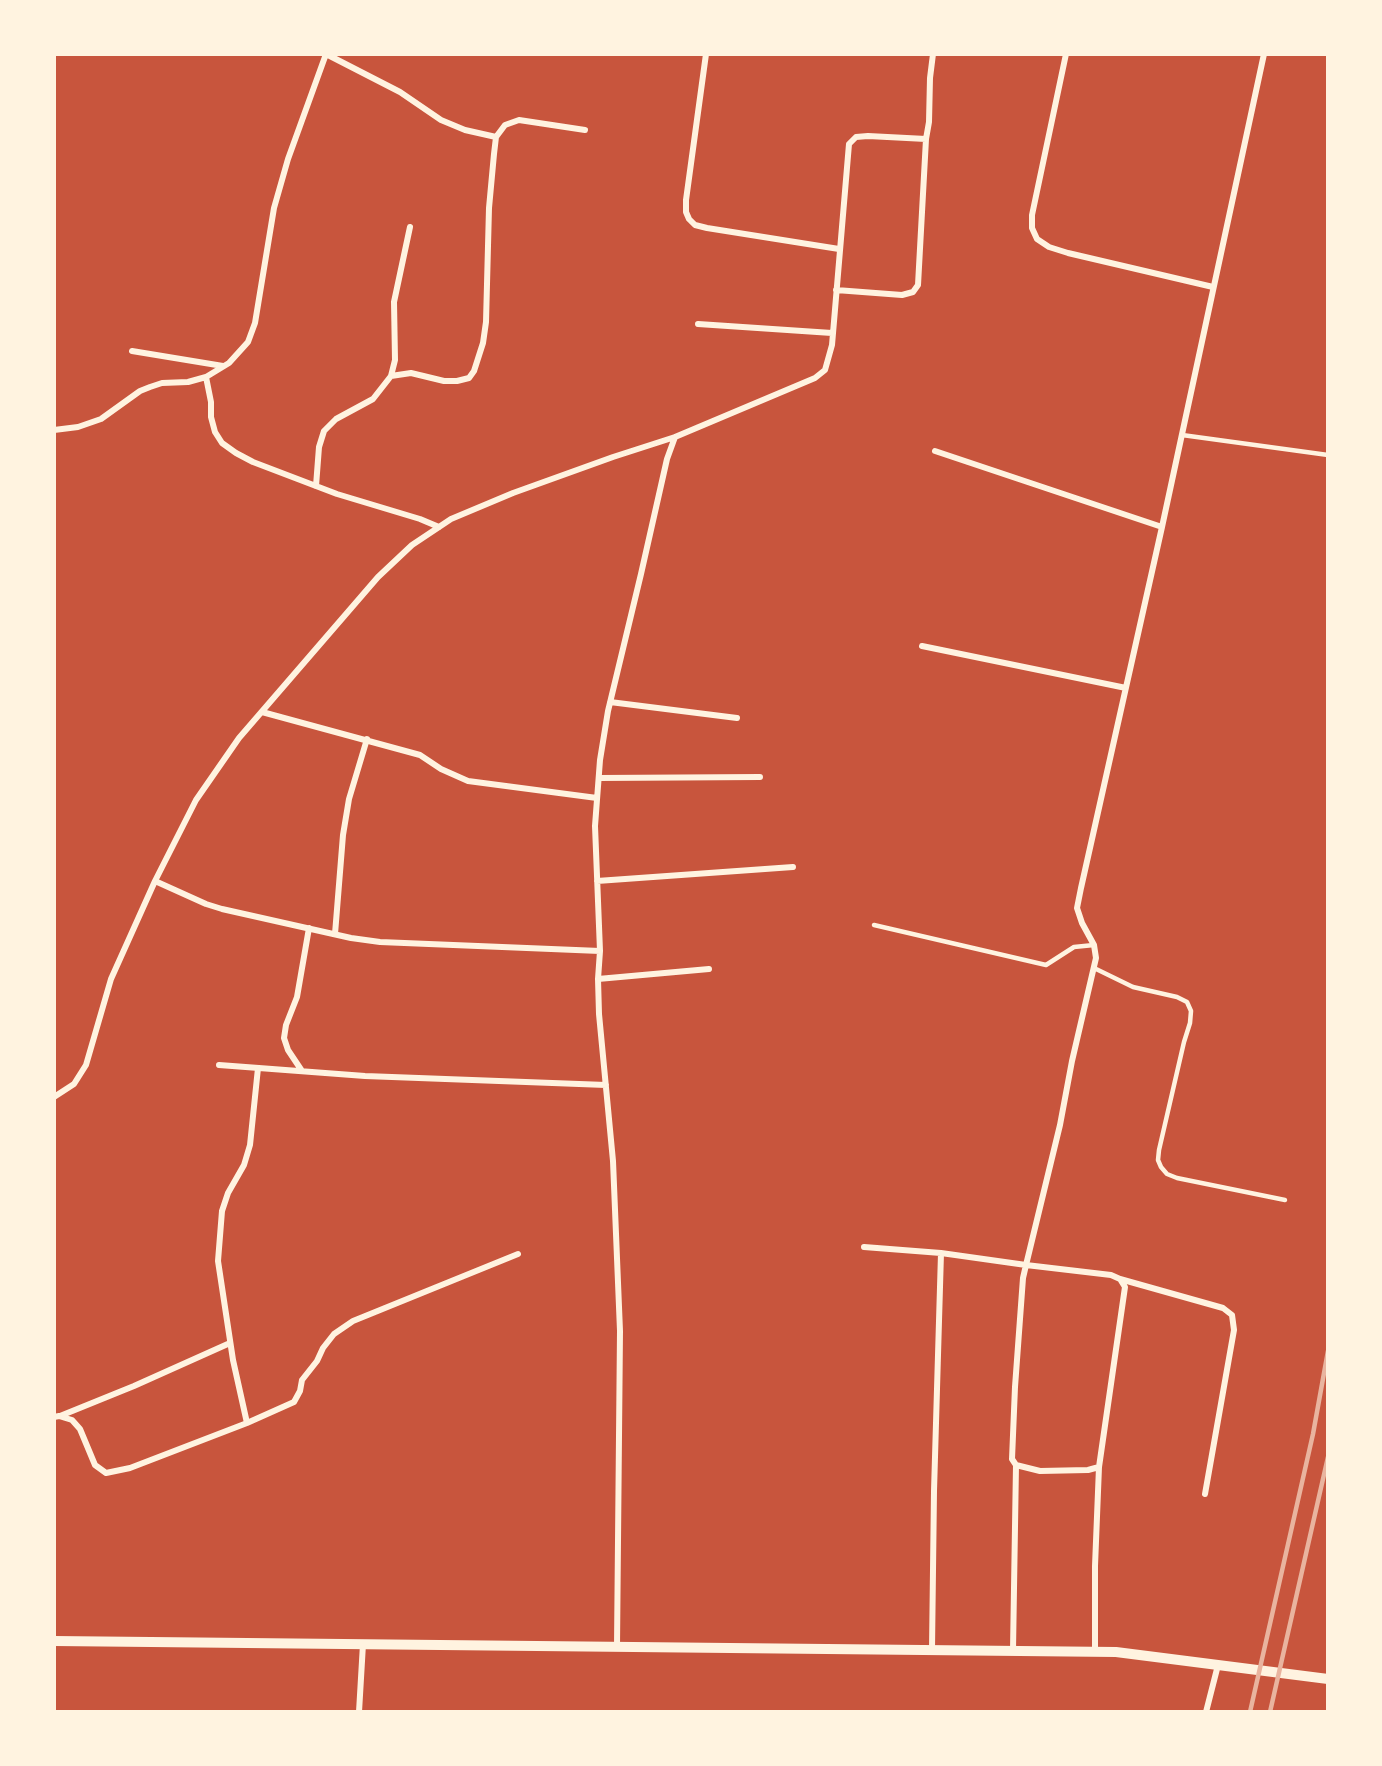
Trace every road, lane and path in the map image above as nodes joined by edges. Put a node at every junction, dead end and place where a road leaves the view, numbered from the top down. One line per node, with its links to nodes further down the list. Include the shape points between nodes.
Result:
1 (326, 54): 7 (street, via 400,92 441,120); 16 (street, via 274,208 253,331 239,353)
2 (706, 54): 10 (street, via 686,200 689,219 707,228)
3 (933, 54): 8 (street)
4 (1066, 54): 11 (street, via 1032,215 1037,239 1068,253)
5 (1264, 54): 11 (street)
6 (585, 129): 7 (street, via 519,120 505,124)
7 (496, 137): 17 (street, via 489,208 486,322 474,371 469,378 457,381 411,373)
8 (926, 139): 10 (street, via 868,136 856,137 849,144); 12 (street, via 918,285 902,296)
9 (410, 226): 17 (street, via 394,302 395,360)
10 (839, 249): 12 (street)
11 (1213, 287): 20 (street)
12 (836, 290): 14 (street)
13 (698, 324): 14 (street)
14 (832, 333): 21 (street, via 825,370 815,378)
15 (132, 351): 16 (street)
16 (224, 366): 18 (street)
17 (391, 376): 24 (street, via 373,399 336,419 324,431)
18 (206, 377): 19 (street, via 150,387 101,419 78,428); 24 (street, via 211,417 222,443 254,462)
19 (54, 430)
20 (1182, 435): 23 (lane); 26 (street)
21 (675, 437): 25 (street, via 513,494); 29 (street)
22 (935, 451): 26 (street)
23 (1328, 455)
24 (316, 486): 25 (street)
25 (439, 527): 30 (street, via 412,545 378,577)
26 (1162, 527): 28 (street)
27 (922, 646): 28 (street)
28 (1126, 688): 42 (street, via 1077,908)
29 (610, 702): 31 (street); 34 (street)
30 (262, 712): 32 (street); 37 (street, via 224,757 196,800)
31 (737, 718)
32 (367, 739): 35 (street, via 420,755 468,781); 41 (street, via 343,835)
33 (760, 777): 34 (street)
34 (599, 778): 35 (street)
35 (597, 798): 38 (street)
36 (793, 867): 38 (street)
37 (155, 881): 40 (street, via 214,907); 51 (street, via 111,979 86,1065 74,1084)
38 (597, 881): 43 (street)
39 (874, 925): 42 (lane, via 1046,966 1074,946)
40 (309, 928): 41 (street); 49 (street, via 297,997 284,1038)
41 (335, 934): 43 (street, via 380,942)
42 (1094, 945): 44 (street)
43 (600, 951): 46 (street)
44 (1094, 968): 52 (lane, via 1133,987 1177,997 1187,1002 1191,1011 1159,1150 1161,1167 1177,1178); 56 (street)
45 (709, 969): 46 (street)
46 (598, 980): 50 (street)
47 (219, 1065): 48 (street)
48 (258, 1068): 49 (street); 58 (street, via 250,1145 228,1194 219,1233 219,1270)
49 (302, 1071): 50 (street)
50 (606, 1085): 66 (street, via 620,1331)
51 (54, 1097)
52 (1286, 1200)
53 (864, 1247): 54 (street)
54 (940, 1253): 56 (street); 67 (street)
55 (518, 1254): 60 (street, via 353,1321 334,1334 323,1348 302,1380 294,1402)
56 (1026, 1265): 57 (street); 61 (street, via 1011,1448)
57 (1120, 1279): 62 (street, via 1125,1287); 63 (street, via 1223,1308 1232,1315 1233,1338)
58 (230, 1343): 59 (street); 60 (street)
59 (56, 1417): 60 (street, via 72,1420 80,1429 95,1465 106,1473)
60 (247, 1423)
61 (1016, 1465): 62 (street, via 1040,1471); 68 (street)
62 (1100, 1467): 69 (street)
63 (1205, 1494)
64 (54, 1641): 65 (street)
65 (363, 1643): 66 (street); 72 (street)
66 (617, 1646): 67 (street)
67 (932, 1649): 68 (street)
68 (1013, 1650): 69 (street)
69 (1095, 1651): 70 (street)
70 (1218, 1665): 71 (street); 73 (street)
71 (1328, 1679)
72 (359, 1712)
73 (1206, 1712)

